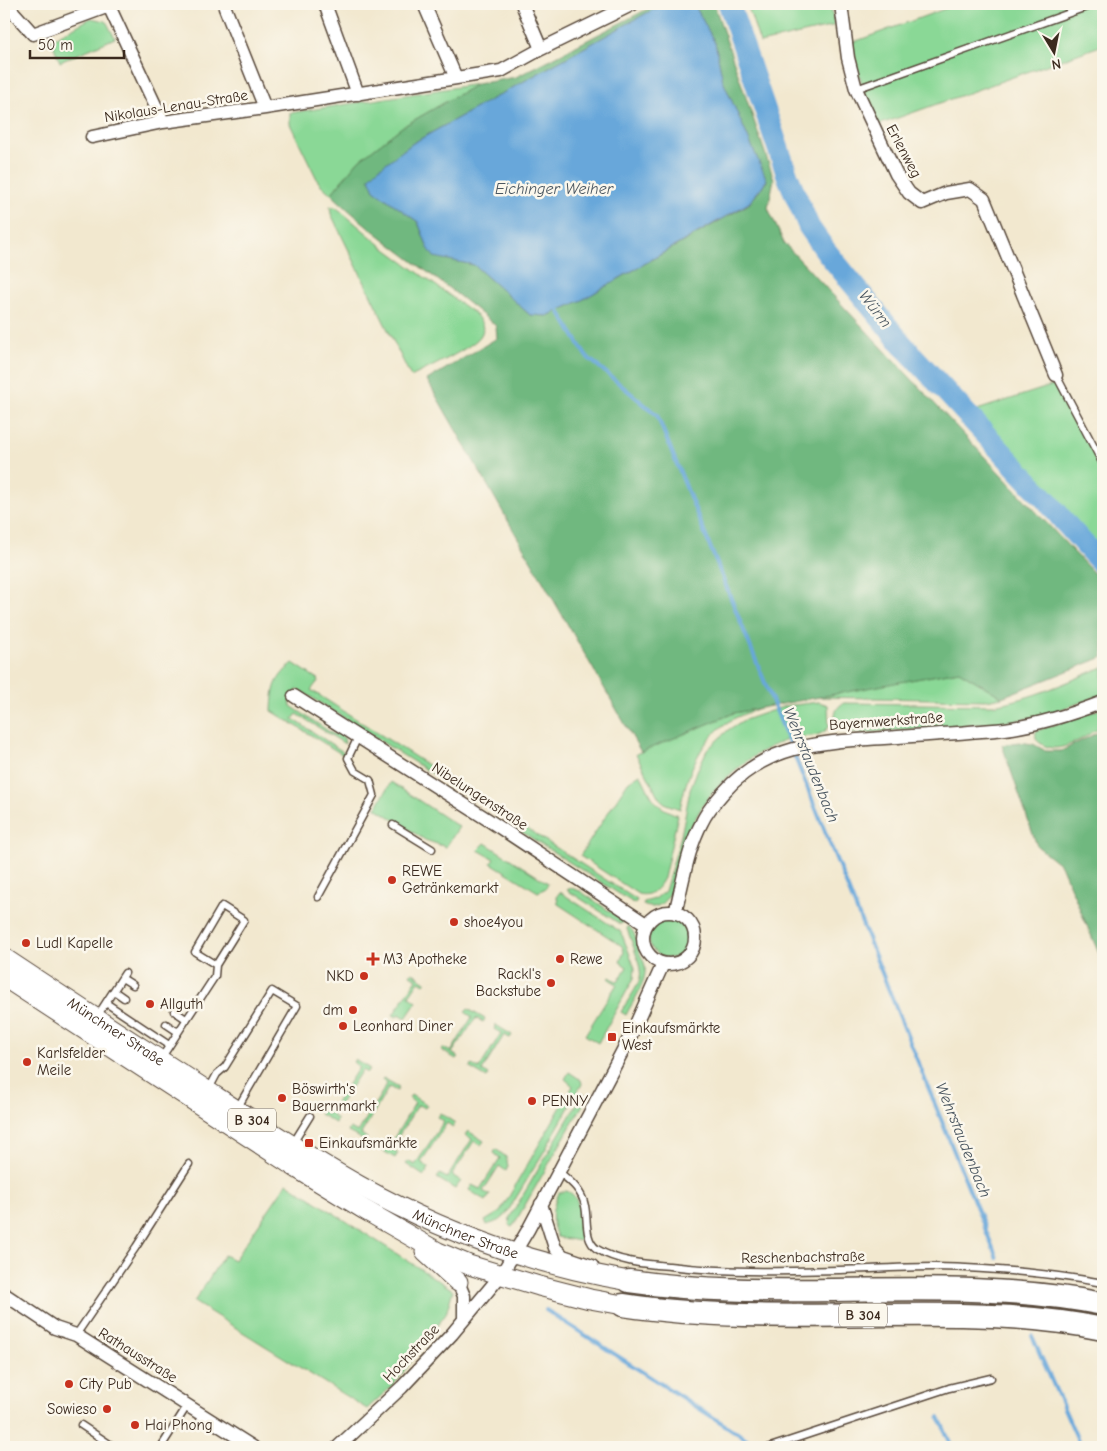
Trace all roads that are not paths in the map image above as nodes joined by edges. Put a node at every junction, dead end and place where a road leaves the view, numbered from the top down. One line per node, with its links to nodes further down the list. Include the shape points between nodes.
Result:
1 (6, 4): 7 (street, via 33,34)
2 (325, 4): 13 (street)
3 (424, 4): 11 (street)
4 (522, 4): 10 (street)
5 (841, 4): 12 (street, Erlenweg)
6 (1095, 4): 12 (lane)
7 (109, 5): 15 (street)
8 (629, 5): 10 (street, Nikolaus-Lenau-Straße)
9 (225, 8): 14 (street, Nikolaus-Lenau-Straße)
10 (541, 49): 11 (street, Nikolaus-Lenau-Straße, via 501,71)
11 (456, 78): 13 (street, Nikolaus-Lenau-Straße)
12 (856, 89): 17 (street, Erlenweg, via 896,174 909,193 922,203 970,189 984,199)
13 (358, 94): 14 (street, Nikolaus-Lenau-Straße)
14 (265, 108): 15 (street, Nikolaus-Lenau-Straße)
15 (162, 122): 16 (street, Nikolaus-Lenau-Straße)
16 (92, 137)
17 (1056, 375): 18 (lane)
18 (1103, 464)
19 (294, 696): 21 (street, Nibelungenstraße)
20 (1103, 702): 25 (street, Bayernwerkstraße, via 1057,718 1007,728 834,741 783,751 732,782 712,805 695,838)
21 (358, 737): 24 (lane, via 348,758 355,771 370,780 374,796); 26 (street, Nibelungenstraße)
22 (393, 825): 23 (lane)
23 (432, 849)
24 (318, 897)
25 (675, 913): 26 (street, via 656,915); 28 (street, via 693,926 695,943 680,963)
26 (646, 924): 28 (street, via 642,938 644,947 654,961)
27 (4, 958): 35 (main road, Münchner Straße / B 304)
28 (663, 964): 46 (street, via 632,1035)
29 (216, 965): 29 (lane, via 244,920 222,906 195,952); 37 (lane, via 214,976)
30 (4, 977): 35 (main road, Münchner Straße / B 304)
31 (133, 985): 32 (lane, via 123,976)
32 (114, 991): 33 (lane); 36 (lane)
33 (124, 998)
34 (174, 1011): 37 (lane)
35 (72, 1012): 36 (main road, Münchner Straße / B 304)
36 (97, 1017): 40 (main road, Münchner Straße / B 304); 40 (lane)
37 (186, 1019): 39 (lane)
38 (166, 1024): 39 (lane)
39 (178, 1032): 40 (lane)
40 (160, 1060): 41 (main road, Münchner Straße / B 304)
41 (204, 1098): 43 (main road, Münchner Straße / B 304); 43 (lane, via 272,991 297,1006)
42 (310, 1116): 44 (lane)
43 (232, 1117): 44 (main road, Münchner Straße / B 304)
44 (287, 1152): 48 (main road, Münchner Straße / B 304); 49 (main road, Münchner Straße / B 304, via 454,1231)
45 (189, 1164): 60 (lane)
46 (558, 1171): 47 (street); 54 (lane, Reschenbachstraße, via 575,1186 585,1205 586,1225 594,1247 612,1258 706,1271 932,1267 999,1270)
47 (541, 1204): 49 (street); 51 (street, via 555,1248 563,1256 592,1266)
48 (404, 1233): 50 (main road, Münchner Straße / B 304, via 445,1255); 53 (main road)
49 (514, 1253): 50 (street, Münchner Straße); 51 (main road, B 304)
50 (501, 1275): 57 (main road, B 304); 58 (street, Hochstraße)
51 (606, 1277): 52 (main road, B 304)
52 (629, 1280): 56 (highway, B 304, via 704,1289 994,1292)
53 (458, 1282): 58 (street, via 464,1296)
54 (1103, 1283)
55 (4, 1294): 60 (street, Rathausstraße, via 55,1328)
56 (1103, 1304)
57 (623, 1305): 59 (highway, B 304, via 745,1315 993,1316)
58 (464, 1319): 67 (street, Hochstraße, via 402,1387)
59 (1103, 1329)
60 (76, 1335): 62 (street, Rathausstraße)
61 (991, 1378): 68 (lane, via 949,1388)
62 (187, 1406): 65 (lane); 66 (street, Rathausstraße)
63 (81, 1426): 64 (lane)
64 (114, 1447)
65 (161, 1447)
66 (253, 1447)
67 (338, 1447)
68 (770, 1447)

